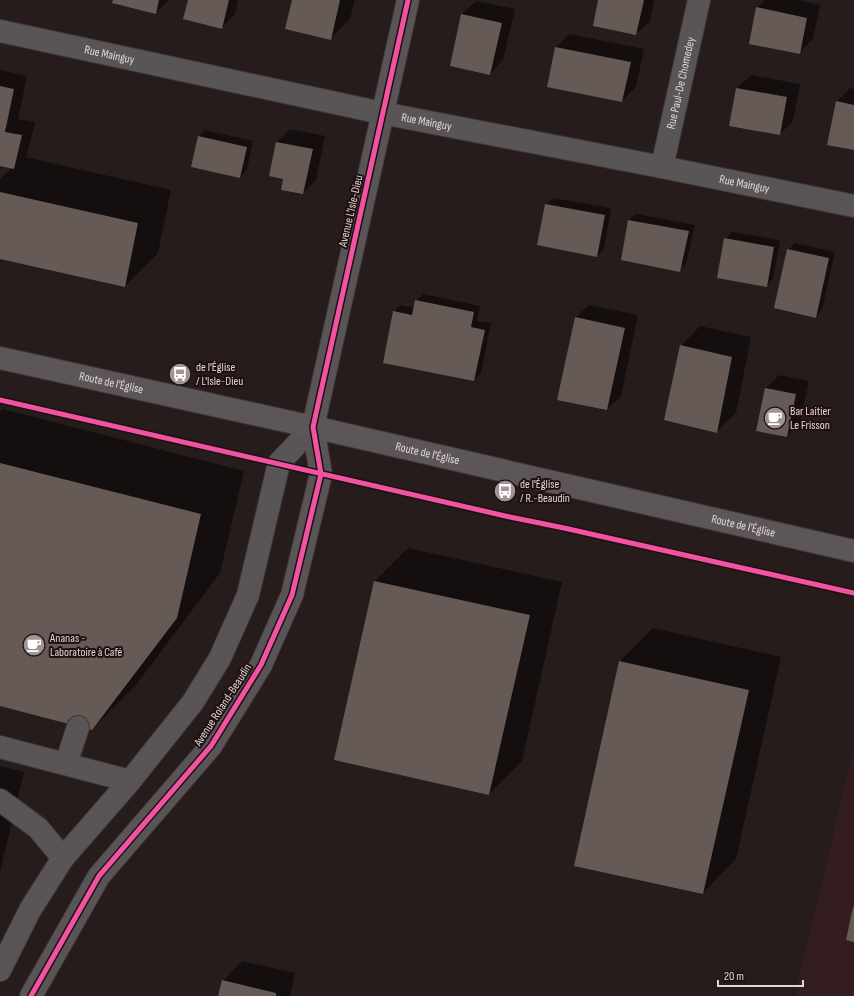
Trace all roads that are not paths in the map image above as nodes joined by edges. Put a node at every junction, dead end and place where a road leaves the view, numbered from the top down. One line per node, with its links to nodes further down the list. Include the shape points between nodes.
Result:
1 (408, 0): 4 (street, Avenue L'Isle-Dieu)
2 (699, 0): 5 (street, Rue Paul-De Chomedey)
3 (0, 30): 4 (street, Rue Mainguy)
4 (382, 114): 5 (street, Rue Mainguy); 8 (street, Avenue L'Isle-Dieu)
5 (662, 167): 6 (street, Rue Mainguy)
6 (854, 206)
7 (0, 358): 8 (main road, Route de l'Église)
8 (313, 427): 9 (main road, Route de l'Église); 13 (street, via 279,463 248,595 220,658 193,702); 17 (street, Avenue Roland-Beaudin, via 321,474 292,595 261,664 211,746 99,876)
9 (854, 551)
10 (78, 727): 12 (street)
11 (0, 747): 12 (street)
12 (66, 764): 13 (street)
13 (130, 781): 15 (street)
14 (0, 800): 15 (street, via 38,828)
15 (63, 858): 16 (street, via 30,910)
16 (0, 970)
17 (31, 996)

